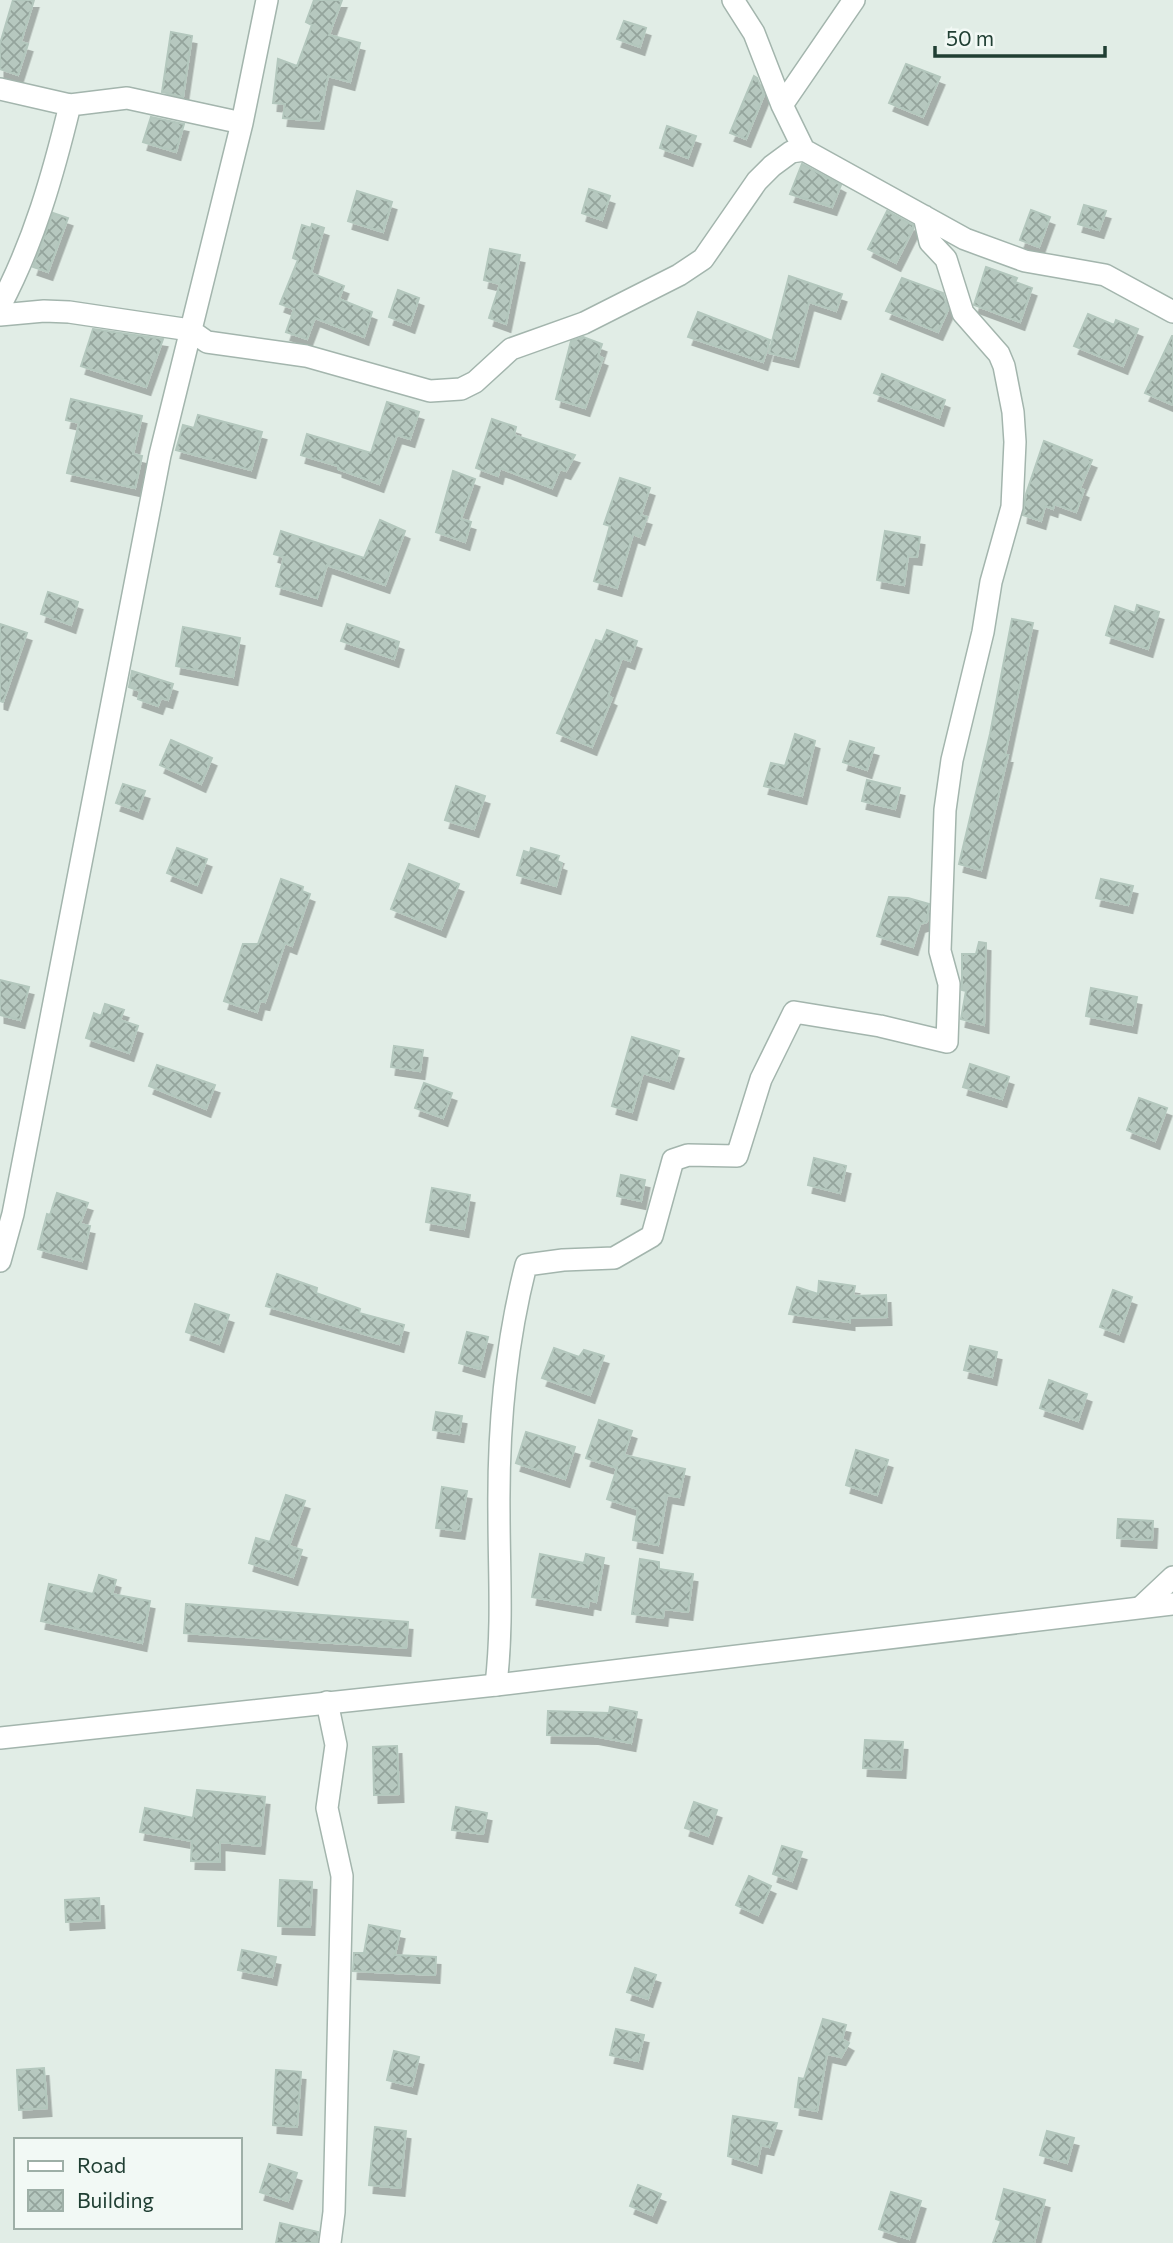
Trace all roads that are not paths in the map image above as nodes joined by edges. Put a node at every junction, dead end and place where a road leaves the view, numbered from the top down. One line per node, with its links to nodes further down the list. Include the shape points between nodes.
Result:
1 (267, 0): 7 (street)
2 (733, 0): 6 (street, via 754,33)
3 (854, 0): 6 (street)
4 (0, 89): 5 (street)
5 (70, 105): 7 (street, via 127,98); 10 (street, via 35,231)
6 (782, 105): 8 (street)
7 (242, 123): 13 (street)
8 (804, 150): 9 (street); 13 (street, via 783,155 757,181 703,259 598,316 511,349 461,389 430,391 306,356 207,342)
9 (924, 216): 11 (street, via 1007,255 1105,275); 18 (street, via 930,242 946,258 963,313 1004,366 1015,442 1012,507 991,582 945,810 940,951 948,984 947,1042 794,1012 761,1079 737,1156 688,1155 673,1160 652,1236 614,1258 526,1265 504,1377 499,1493 502,1620)
10 (0, 306)
11 (1173, 312)
12 (0, 315): 13 (street, via 69,312)
13 (190, 330): 14 (street, via 160,455 13,1214)
14 (0, 1261)
15 (1173, 1577): 17 (street)
16 (1173, 1604): 17 (street)
17 (1141, 1607): 18 (street)
18 (495, 1685): 19 (street)
19 (327, 1702): 20 (street); 21 (street, via 336,1745 327,1808 342,1876)
20 (0, 1738)
21 (330, 2243)

